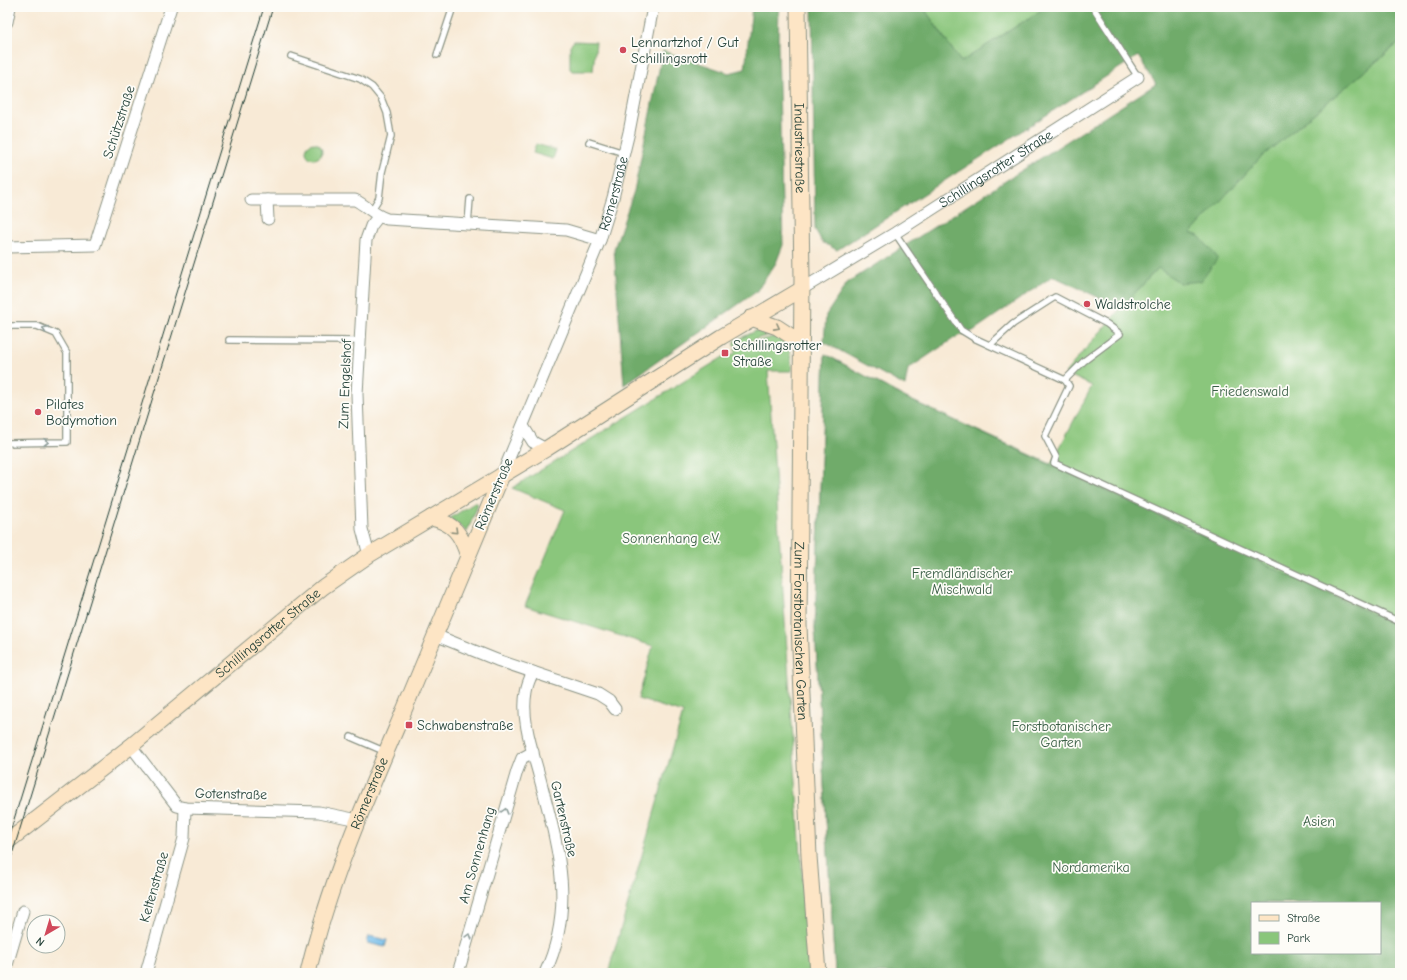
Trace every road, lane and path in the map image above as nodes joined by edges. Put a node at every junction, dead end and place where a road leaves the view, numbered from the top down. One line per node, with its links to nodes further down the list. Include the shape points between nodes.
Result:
1 (10, 7): 7 (street)
2 (171, 7): 21 (street, Schützstraße, via 95,245)
3 (453, 7): 8 (lane)
4 (653, 7): 12 (street, Römerstraße)
5 (798, 7): 22 (street, Industriestraße)
6 (1093, 7): 10 (lane)
7 (7, 22)
8 (437, 55)
9 (291, 56): 16 (lane, via 360,79 372,87 381,98 391,136)
10 (1138, 77): 19 (street, Schillingsrotter Straße)
11 (589, 142): 12 (lane)
12 (624, 152): 20 (street, Römerstraße)
13 (470, 198): 18 (lane)
14 (251, 200): 15 (street)
15 (268, 200): 16 (street, via 355,200 364,204); 17 (street)
16 (374, 214): 18 (street, via 387,219); 26 (street, Zum Engelshof, via 366,240)
17 (268, 219)
18 (468, 224): 20 (street, via 566,230)
19 (895, 233): 22 (street, Schillingsrotter Straße); 28 (lane, via 961,330)
20 (600, 240): 30 (street, Römerstraße)
21 (7, 247)
22 (802, 289): 23 (street, Schillingsrotter Straße); 27 (street, Zum Forstbotanischen Garten)
23 (751, 318): 27 (street, one-way to 27, via 777,327); 32 (street, Schillingsrotter Straße)
24 (7, 326): 31 (lane, one-way to 24, via 67,442 67,353 56,334 37,326)
25 (229, 340): 26 (lane)
26 (361, 341): 35 (street, Zum Engelshof, via 357,394 362,529)
27 (800, 342): 54 (street, Zum Forstbotanischen Garten, via 799,625)
28 (990, 345): 29 (lane); 29 (lane, via 1013,324 1055,297 1107,324 1120,334 1084,361)
29 (1065, 380): 37 (lane, via 1069,386 1045,436 1056,457 1054,463)
30 (523, 426): 32 (street, via 533,442); 33 (street, Römerstraße)
31 (7, 443)
32 (546, 449): 33 (street, Schillingsrotter Straße)
33 (502, 475): 34 (street, Schillingsrotter Straße); 36 (street, Römerstraße)
34 (431, 518): 35 (street, Schillingsrotter Straße); 36 (street, one-way to 36, via 446,523 458,532)
35 (369, 555): 42 (street, Schillingsrotter Straße, via 323,587)
36 (468, 556): 38 (street, Römerstraße)
37 (1400, 622)
38 (435, 636): 39 (street); 43 (street, Römerstraße)
39 (533, 672): 40 (street, via 598,694 609,701); 44 (street, Gartenstraße, via 526,692 525,709)
40 (615, 709)
41 (351, 737): 43 (lane)
42 (131, 746): 45 (street, Gotenstraße, via 177,806); 47 (street, Schillingsrotter Straße)
43 (386, 752): 46 (street, Römerstraße)
44 (532, 752): 52 (street, Am Sonnenhang, one-way to 44, via 517,771 522,758); 53 (street, Gartenstraße, via 558,848 562,882 560,926 552,959)
45 (185, 808): 46 (street, Gotenstraße, via 319,812); 50 (street, Keltenstraße, via 184,838)
46 (358, 820): 51 (street, Römerstraße, via 334,880)
47 (7, 842)
48 (23, 911): 49 (street)
49 (7, 965)
50 (146, 973)
51 (308, 973)
52 (458, 973)
53 (545, 973)
54 (818, 973)

